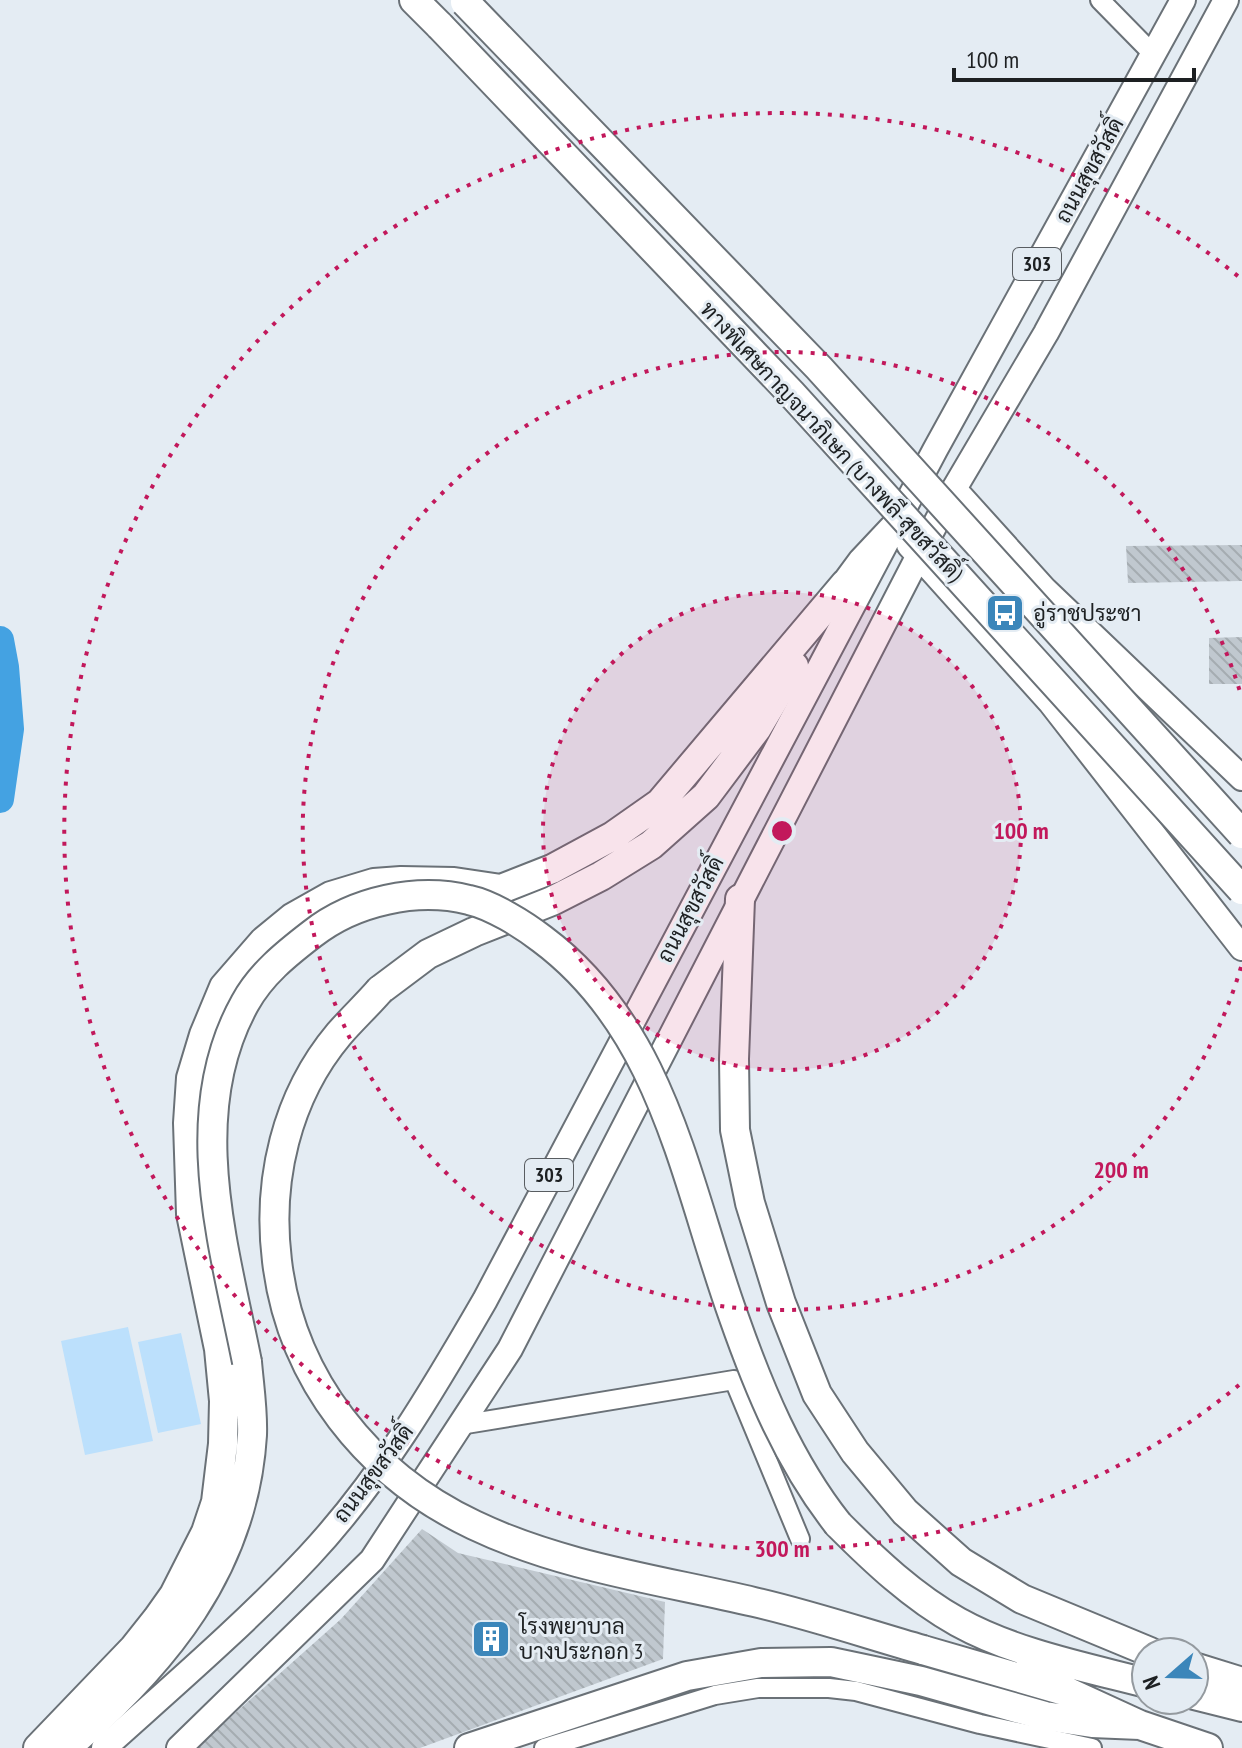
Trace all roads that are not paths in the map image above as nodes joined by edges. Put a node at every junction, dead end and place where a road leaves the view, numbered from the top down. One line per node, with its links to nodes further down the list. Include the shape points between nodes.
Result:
1 (414, 0): 13 (highway, ทางพิเศษกาญจนาภิเษก (บางพลี-สุขสวัสดิ์), bridge, via 791,393)
2 (462, 0): 12 (highway, ทางพิเศษกาญจนาภิเษก (บางพลี-สุขสวัสดิ์), bridge, via 819,368)
3 (1100, 0): 6 (street)
4 (1183, 0): 6 (main road, ถนนสุขสวัสดิ์ / 303)
5 (1226, 0): 7 (main road, ถนนสุขสวัสดิ์ / 303, via 1046,333)
6 (1153, 54): 8 (main road, ถนนสุขสวัสดิ์ / 303)
7 (954, 489): 9 (main road, ถนนสุขสวัสดิ์ / 303); 11 (main road, via 1045,590)
8 (893, 529): 9 (main road); 10 (highway); 27 (main road, ถนนสุขสวัสดิ์ / 303, via 485,1300 398,1444 310,1555)
9 (919, 555): 14 (main road, ถนนสุขสวัสดิ์ / 303); 15 (main road, via 1051,703)
10 (845, 584): 24 (highway, bridge, via 757,728 706,796 662,835 601,876 428,954 380,990 337,1036 305,1087 281,1146 274,1238 289,1323 332,1411 370,1453 474,1525 535,1549 758,1603 1068,1692); 25 (highway, via 660,803 613,836 501,889 401,881 331,896 264,941 224,987 191,1078 188,1123 191,1214 219,1349 224,1401 216,1502 199,1546 157,1619)
11 (1242, 778)
12 (1242, 834)
13 (1242, 890)
14 (740, 899): 16 (main road, ถนนสุขสวัสดิ์ / 303, via 510,1349); 18 (highway, via 735,1130 758,1231 817,1394 855,1452 905,1512 961,1562 1022,1599)
15 (1242, 948)
16 (460, 1425): 17 (street, via 734,1380); 28 (main road, ถนนสุขสวัสดิ์ / 303, via 372,1560)
17 (800, 1539)
18 (1130, 1644)
19 (1210, 1672): 21 (highway)
20 (1130, 1678): 26 (highway, bridge, via 1010,1644 958,1622 912,1590 838,1524 799,1470 765,1397 732,1314 678,1138 637,1050 601,993 526,926 471,900 421,895 367,904 326,923 276,962 245,1002 221,1060 211,1121 216,1200 247,1362 252,1434 243,1494 202,1599 158,1659)
21 (1242, 1682)
22 (1210, 1699): 23 (highway)
23 (1242, 1707)
24 (1140, 1725): 29 (highway, via 1045,1716 831,1662 761,1663 687,1676); 32 (highway)
25 (38, 1748)
26 (66, 1748)
27 (104, 1748)
28 (179, 1748)
29 (469, 1748)
30 (544, 1748): 31 (street, via 715,1695 758,1688 829,1688)
31 (1092, 1748)
32 (1208, 1748)

